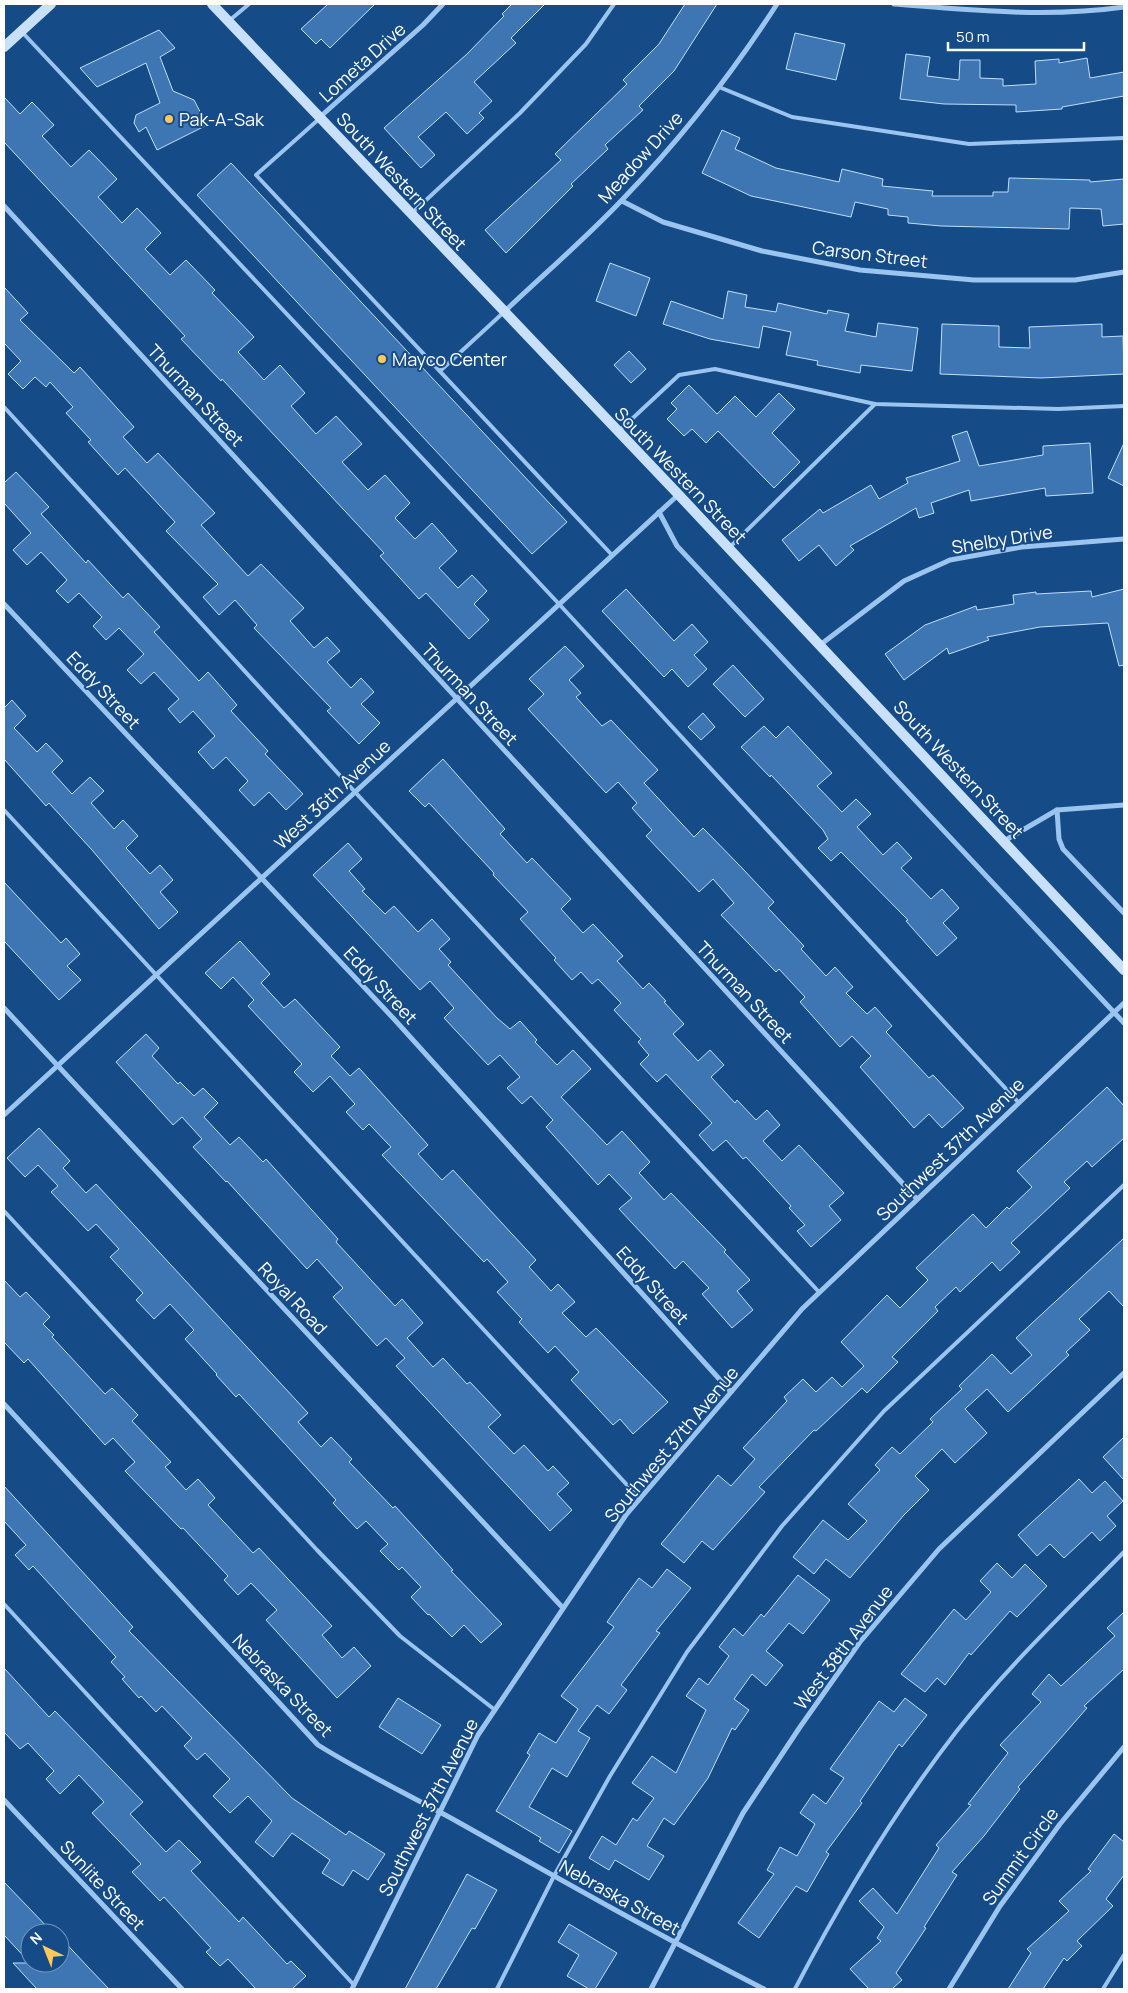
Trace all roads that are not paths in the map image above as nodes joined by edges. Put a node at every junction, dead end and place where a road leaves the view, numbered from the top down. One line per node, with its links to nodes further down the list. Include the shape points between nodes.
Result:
1 (51, 4): 10 (main road)
2 (212, 4): 9 (main road, South Western Street)
3 (248, 4): 9 (lane)
4 (443, 4): 13 (street, Lometa Drive)
5 (614, 4): 17 (lane, via 586,44 527,106)
6 (777, 4): 12 (street, Meadow Drive)
7 (894, 4): 8 (street, via 1007,13)
8 (1124, 7)
9 (228, 22): 13 (main road, South Western Street)
10 (21, 31): 11 (main road); 31 (lane)
11 (4, 47)
12 (719, 87): 14 (lane, via 792,117 969,144); 15 (street, Meadow Drive)
13 (320, 118): 17 (main road, South Western Street); 20 (lane, via 256,175)
14 (1124, 138)
15 (622, 201): 18 (street, Carson Street, via 663,222 762,251 860,270 974,280 1075,280); 19 (street, Meadow Drive)
16 (4, 206): 33 (street, Thurman Street)
17 (411, 214): 19 (main road, South Western Street)
18 (1124, 272)
19 (504, 312): 20 (lane); 24 (main road, South Western Street)
20 (440, 371): 29 (lane)
21 (875, 404): 22 (lane, via 1058,409); 24 (lane, via 715,369 679,375); 28 (lane)
22 (1124, 406)
23 (4, 408): 34 (lane)
24 (618, 433): 25 (main road, South Western Street)
25 (678, 494): 26 (street, West 36th Avenue); 28 (main road, South Western Street)
26 (660, 512): 29 (street, West 36th Avenue); 45 (street, via 677,546)
27 (1124, 539): 32 (street, Shelby Drive, via 1022,547 950,560 904,581)
28 (729, 548): 32 (main road, South Western Street)
29 (612, 555): 31 (street, West 36th Avenue)
30 (4, 604): 39 (street, Eddy Street)
31 (559, 604): 33 (street, West 36th Avenue); 48 (lane)
32 (819, 645): 38 (main road, South Western Street)
33 (456, 699): 34 (street, West 36th Avenue); 51 (street, Thurman Street)
34 (354, 792): 39 (street, West 36th Avenue); 53 (lane)
35 (1124, 805): 37 (street)
36 (4, 810): 42 (lane)
37 (1057, 810): 38 (street); 40 (street, via 1063,849)
38 (1004, 841): 41 (main road, South Western Street)
39 (262, 878): 42 (street, West 36th Avenue); 55 (street, Eddy Street, via 394,1018)
40 (1124, 913)
41 (1124, 970)
42 (155, 975): 47 (street, West 36th Avenue); 57 (lane)
43 (1124, 1003): 45 (street, Southwest 37th Avenue)
44 (4, 1008): 47 (street, Royal Road)
45 (1114, 1012): 46 (street); 48 (street, Southwest 37th Avenue)
46 (1124, 1023)
47 (57, 1065): 49 (street, West 36th Avenue); 60 (street, Royal Road)
48 (1018, 1103): 51 (street, Southwest 37th Avenue)
49 (4, 1115)
50 (1124, 1185): 65 (lane, via 884,1411 782,1526 687,1652 610,1776)
51 (917, 1199): 53 (street, Southwest 37th Avenue)
52 (4, 1211): 61 (lane, via 400,1636)
53 (819, 1292): 55 (street, Southwest 37th Avenue)
54 (1124, 1373): 66 (street, West 38th Avenue, via 939,1549 860,1642 743,1813)
55 (731, 1392): 57 (street, Southwest 37th Avenue)
56 (4, 1404): 64 (street, Nebraska Street, via 318,1744)
57 (640, 1499): 60 (street, Southwest 37th Avenue)
58 (1124, 1552): 73 (lane, via 1014,1664 956,1732 884,1834 828,1927)
59 (4, 1604): 68 (lane)
60 (563, 1608): 61 (street, Southwest 37th Avenue)
61 (495, 1710): 64 (street, Southwest 37th Avenue, via 478,1735)
62 (1124, 1747): 74 (street, Summit Circle, via 1060,1824 1000,1906)
63 (4, 1800): 69 (street, Sunlite Street)
64 (440, 1812): 65 (street, Nebraska Street); 68 (street, Southwest 37th Avenue)
65 (554, 1876): 66 (street, Nebraska Street); 70 (lane)
66 (673, 1943): 71 (street, West 38th Avenue); 72 (street, Nebraska Street)
67 (1124, 1955): 75 (lane)
68 (353, 1987)
69 (182, 1989)
70 (497, 1989)
71 (650, 1989)
72 (764, 1989)
73 (796, 1989)
74 (949, 1989)
75 (1103, 1989)

